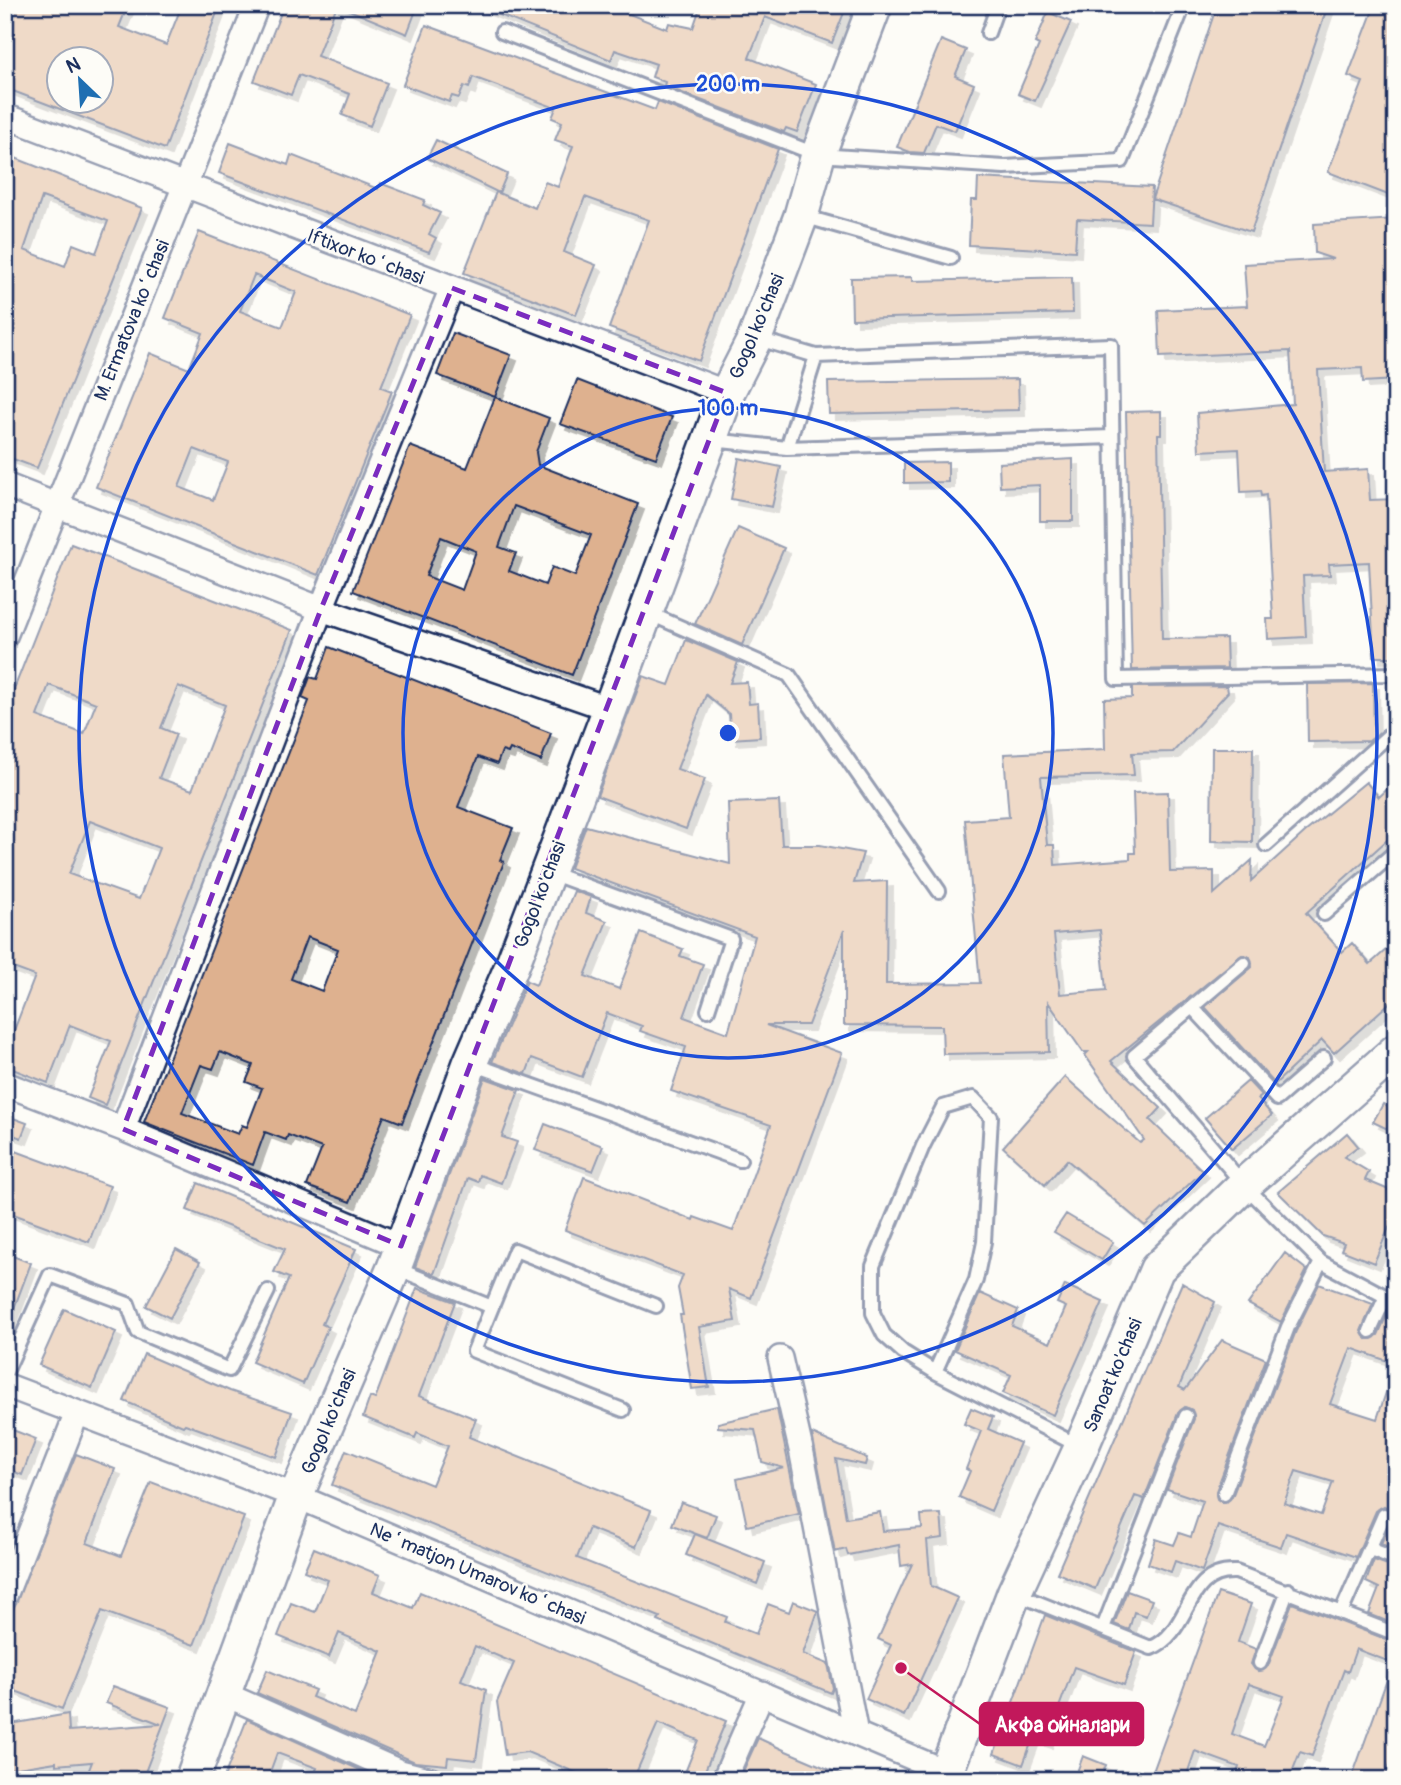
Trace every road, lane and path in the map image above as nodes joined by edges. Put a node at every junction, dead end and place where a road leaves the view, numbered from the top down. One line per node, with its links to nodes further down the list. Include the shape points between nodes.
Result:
1 (257, 5): 9 (street, M. Ermatova koʻchasi)
2 (875, 5): 8 (main road, Gogol ko'chasi)
3 (998, 5): 6 (lane)
4 (1184, 5): 8 (lane, via 1122,161 1004,167)
5 (502, 32): 8 (lane)
6 (988, 33)
7 (5, 116): 9 (street, Iftixor koʻchasi)
8 (818, 155): 10 (main road, Gogol ko'chasi)
9 (186, 188): 12 (street, Iftixor koʻchasi); 20 (street, M. Ermatova koʻchasi)
10 (801, 216): 11 (lane); 13 (main road, Gogol ko'chasi)
11 (951, 258)
12 (452, 288): 15 (street, Iftixor koʻchasi); 21 (street)
13 (755, 338): 14 (lane); 15 (main road, Gogol ko'chasi)
14 (816, 356): 16 (lane, via 1111,345); 18 (lane)
15 (727, 393): 17 (main road, Gogol ko'chasi)
16 (1112, 437): 18 (lane); 24 (lane, via 1116,679)
17 (711, 440): 18 (lane); 22 (main road, Gogol ko'chasi)
18 (787, 448)
19 (5, 485): 20 (street)
20 (55, 506): 21 (street); 23 (street, M. Ermatova koʻchasi)
21 (321, 609): 25 (street); 39 (street)
22 (646, 612): 25 (main road, Gogol ko'chasi); 30 (lane, via 789,675)
23 (5, 636)
24 (1396, 674)
25 (610, 709): 29 (main road, Gogol ko'chasi)
26 (1396, 729): 27 (lane)
27 (1266, 845)
28 (1396, 851): 31 (lane)
29 (547, 872): 34 (lane, via 731,939); 37 (main road, Gogol ko'chasi)
30 (939, 891)
31 (1324, 914)
32 (1244, 962): 33 (lane)
33 (1192, 1007): 36 (lane, via 1277,1099); 41 (lane, via 1135,1056)
34 (708, 1010)
35 (1396, 1051): 41 (main road, Sanoat ko'chasi)
36 (1324, 1058)
37 (470, 1063): 40 (lane); 42 (main road, Gogol ko'chasi)
38 (5, 1084): 39 (street)
39 (123, 1129): 42 (street)
40 (740, 1160)
41 (1244, 1185): 43 (lane); 56 (main road, Sanoat ko'chasi, via 1157,1269)
42 (398, 1257): 47 (lane); 58 (main road, Gogol ko'chasi)
43 (1321, 1262): 45 (lane); 57 (lane, via 1288,1327)
44 (268, 1291): 51 (lane, via 229,1370 138,1332 128,1304 50,1275)
45 (1391, 1299): 48 (lane)
46 (656, 1306): 47 (lane, via 515,1250)
47 (492, 1307): 53 (lane, via 474,1351)
48 (1370, 1331)
49 (780, 1358): 71 (street)
50 (935, 1372): 50 (lane, via 884,1335 873,1313 873,1266 943,1107 973,1098 991,1117 984,1242 976,1280); 56 (lane)
51 (5, 1374)
52 (5, 1385): 54 (street, Neʻmatjon Umarov koʻchasi)
53 (623, 1410)
54 (77, 1413): 58 (street, Neʻmatjon Umarov koʻchasi); 64 (street)
55 (1185, 1416): 66 (lane)
56 (1081, 1448): 63 (main road, Sanoat ko'chasi)
57 (1224, 1494)
58 (296, 1496): 69 (main road, Gogol ko'chasi); 70 (street, Neʻmatjon Umarov koʻchasi)
59 (1384, 1515): 60 (lane)
60 (1370, 1549): 61 (lane); 65 (lane)
61 (1396, 1559)
62 (1288, 1590): 65 (lane); 66 (lane, via 1221,1571 1203,1581 1161,1644 1151,1648); 68 (lane)
63 (1014, 1593): 66 (lane); 72 (main road, Sanoat ko'chasi)
64 (5, 1596)
65 (1341, 1614): 67 (lane)
66 (1103, 1629)
67 (1396, 1634)
68 (1260, 1663)
69 (222, 1693): 73 (main road, Gogol ko'chasi); 74 (street, via 400,1772)
70 (762, 1693): 71 (street, Neʻmatjon Umarov koʻchasi); 75 (street)
71 (856, 1734): 72 (street, Neʻmatjon Umarov koʻchasi)
72 (948, 1776)
73 (192, 1780)
74 (431, 1780)
75 (724, 1780)

